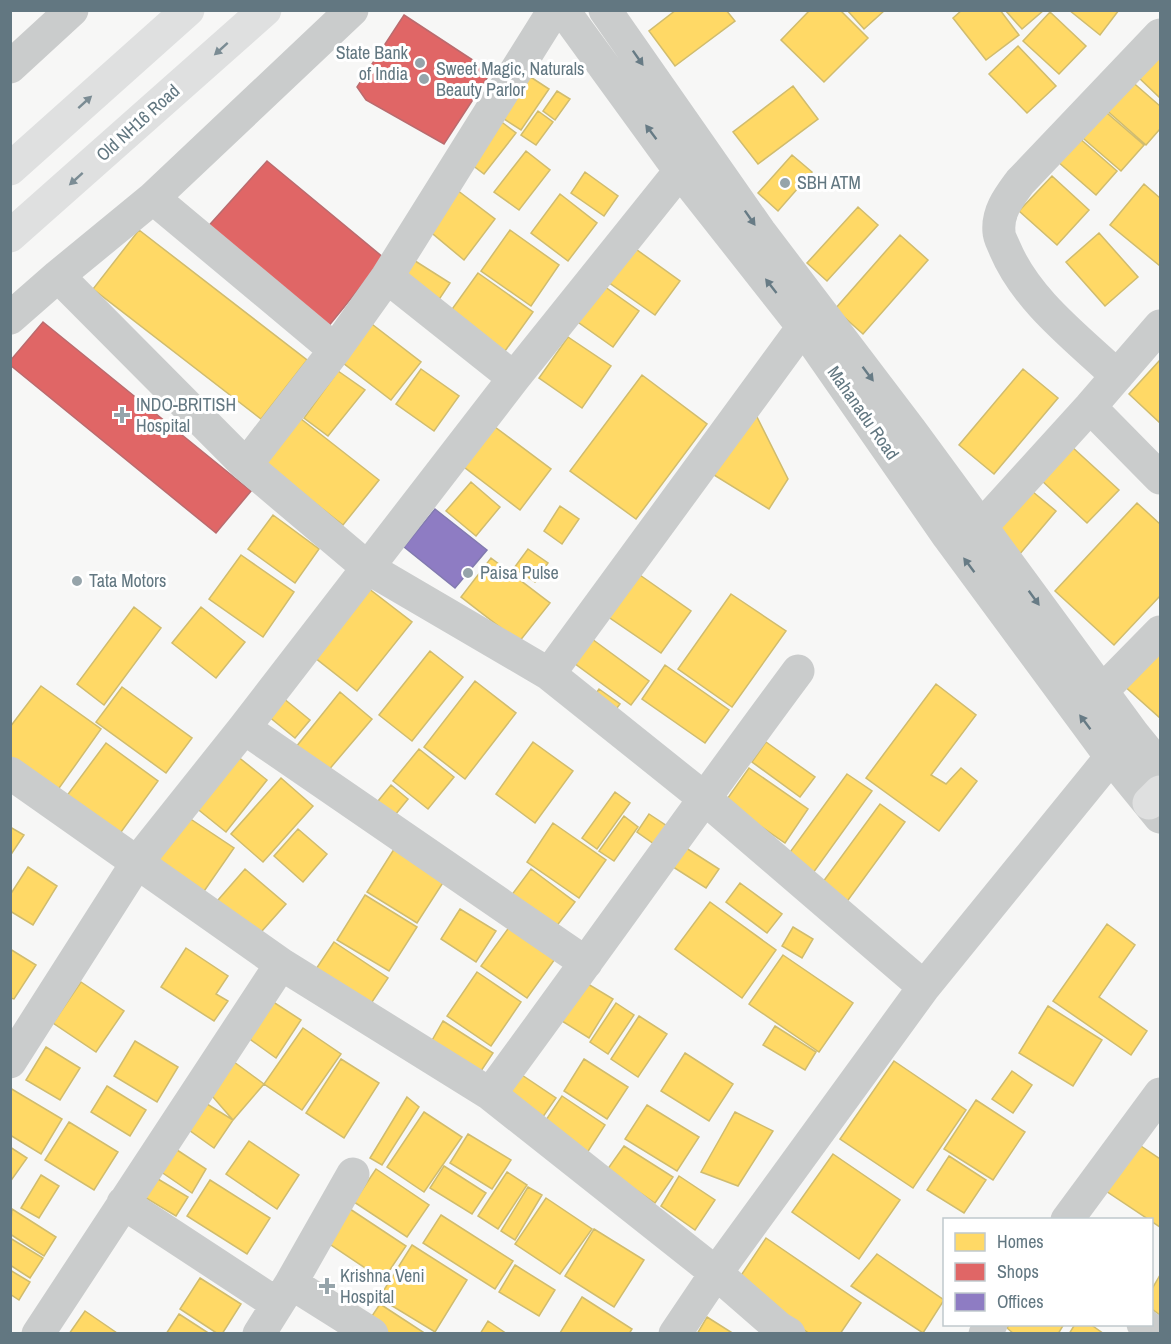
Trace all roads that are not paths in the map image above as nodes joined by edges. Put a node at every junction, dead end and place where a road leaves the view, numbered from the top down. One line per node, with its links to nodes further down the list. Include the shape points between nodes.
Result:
1 (72, 10): 9 (street)
2 (188, 10): 10 (main road, one-way to 2)
3 (265, 10): 13 (main road, Old NH16 Road, one-way to 13)
4 (352, 10): 12 (street)
5 (554, 10): 15 (street)
6 (563, 10): 11 (street, Mahanadu Road, one-way to 6)
7 (618, 15): 25 (street, Mahanadu Road, one-way to 25, via 760,232)
8 (1161, 35): 20 (street, via 1020,182 1001,213 999,233 1026,285)
9 (10, 67)
10 (10, 169)
11 (680, 171): 18 (street, Mahanadu Road, one-way to 11); 21 (street)
12 (153, 198): 14 (street); 19 (street)
13 (10, 236)
14 (58, 276): 16 (street); 23 (street)
15 (387, 277): 19 (street); 21 (street)
16 (10, 318)
17 (1161, 326): 20 (street)
18 (804, 327): 29 (street); 33 (street, Mahanadu Road, one-way to 18, via 948,536)
19 (335, 350): 23 (street)
20 (1117, 376): 22 (street)
21 (514, 378): 26 (street)
22 (1090, 407): 24 (street); 25 (street)
23 (246, 465): 26 (street)
24 (1161, 478)
25 (981, 527): 30 (street, Mahanadu Road, one-way to 30)
26 (368, 568): 29 (street); 31 (street)
27 (1161, 632): 30 (street)
28 (798, 671): 36 (street)
29 (549, 674): 36 (street)
30 (1102, 691): 32 (street, Mahanadu Road)
31 (244, 728): 38 (street); 39 (street)
32 (1134, 735): 33 (street); 34 (street, Mahanadu Road)
33 (1111, 757): 37 (street, Mahanadu Road); 41 (street)
34 (1161, 767)
35 (10, 773): 38 (street)
36 (704, 798): 39 (street); 41 (street)
37 (1157, 804)
38 (138, 861): 40 (street); 42 (street)
39 (586, 963): 43 (street)
40 (281, 964): 43 (street); 46 (street)
41 (924, 987): 48 (street)
42 (10, 1062)
43 (490, 1094): 48 (street)
44 (1161, 1095): 47 (street)
45 (353, 1174): 49 (street)
46 (123, 1203): 49 (street); 50 (street)
47 (1069, 1218)
48 (716, 1273): 53 (street); 54 (street)
49 (284, 1293): 51 (street); 52 (street)
50 (38, 1334)
51 (259, 1334)
52 (372, 1334)
53 (675, 1334)
54 (789, 1334)

